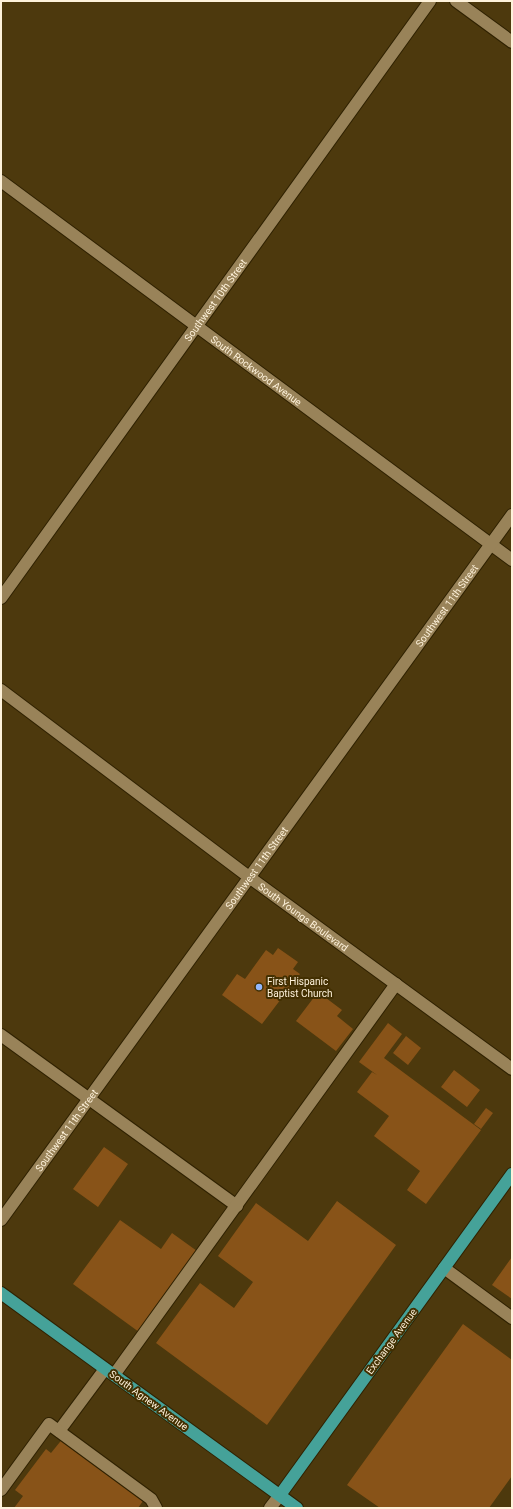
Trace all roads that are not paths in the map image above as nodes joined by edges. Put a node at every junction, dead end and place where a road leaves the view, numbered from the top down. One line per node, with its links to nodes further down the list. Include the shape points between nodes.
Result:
1 (430, 1): 5 (street, Southwest 10th Street)
2 (456, 1): 3 (street)
3 (512, 42)
4 (1, 181): 5 (street, South Rockwood Avenue)
5 (196, 326): 7 (street, South Rockwood Avenue); 9 (street, Southwest 10th Street)
6 (512, 515): 7 (street, Southwest 11th Street)
7 (491, 544): 8 (street, South Rockwood Avenue); 11 (street, Southwest 11th Street)
8 (512, 560)
9 (1, 598)
10 (1, 690): 11 (street, South Youngs Boulevard)
11 (250, 877): 12 (street, South Youngs Boulevard); 15 (street, Southwest 11th Street)
12 (396, 984): 14 (street, South Youngs Boulevard); 17 (street)
13 (1, 1035): 15 (street)
14 (512, 1069)
15 (89, 1099): 17 (street); 18 (street, Southwest 11th Street)
16 (512, 1174): 19 (main road, Exchange Avenue)
17 (237, 1206): 22 (street)
18 (1, 1220)
19 (444, 1268): 21 (street); 25 (main road, Exchange Avenue)
20 (1, 1293): 22 (main road, South Agnew Avenue)
21 (512, 1318)
22 (110, 1372): 23 (street); 25 (main road, South Agnew Avenue)
23 (59, 1431): 24 (street, via 50,1424); 26 (street, via 151,1499)
24 (1, 1490)
25 (280, 1495): 27 (street, Exchange Avenue); 28 (main road, South Agnew Avenue)
26 (156, 1508)
27 (270, 1508)
28 (297, 1508)

